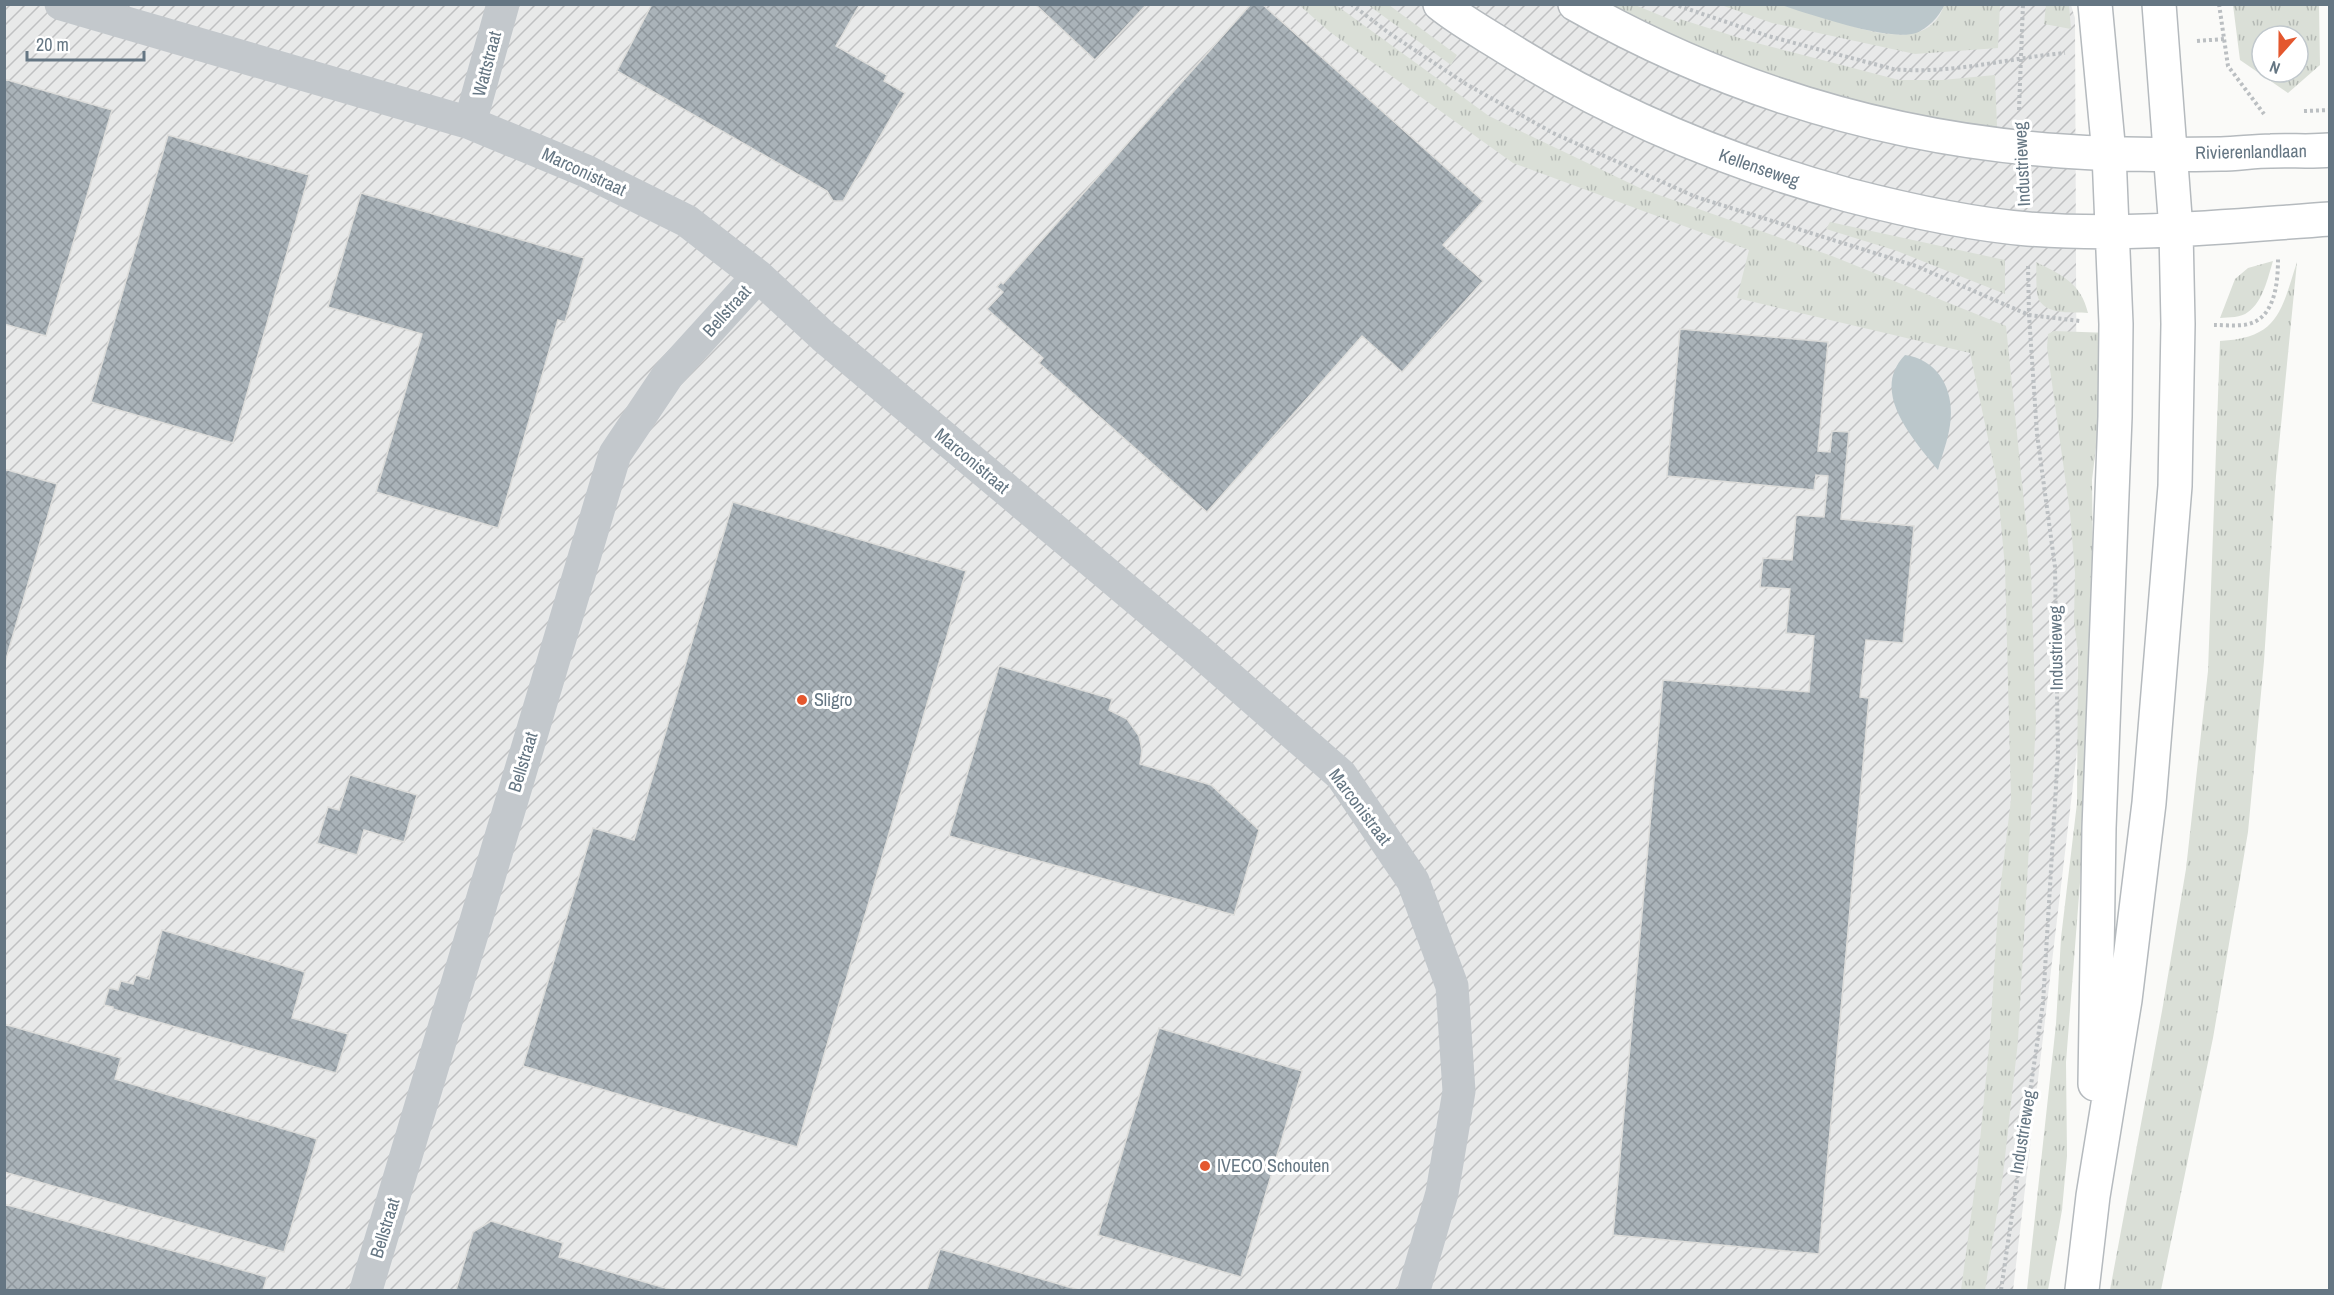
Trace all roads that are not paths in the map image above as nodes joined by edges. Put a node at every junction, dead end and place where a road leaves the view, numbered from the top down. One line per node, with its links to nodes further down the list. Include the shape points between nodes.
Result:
1 (62, 4): 7 (street, Marconistraat)
2 (503, 4): 7 (street, Wattstraat)
3 (1440, 4): 13 (main road, Kellenseweg, via 1589,96 1732,160 1888,206 2026,229)
4 (1575, 4): 10 (main road, via 1681,58 1826,111 1885,126 2021,148)
5 (2095, 4): 10 (main road)
6 (2159, 4): 9 (main road)
7 (470, 123): 14 (street, Marconistraat, via 586,171 687,221)
8 (2330, 150): 9 (main road, Rivierenlandlaan)
9 (2172, 153): 10 (main road, Rivierenlandlaan); 12 (main road)
10 (2109, 154): 13 (main road)
11 (2330, 219): 12 (main road)
12 (2176, 230): 13 (main road, Kellenseweg); 15 (main road, via 2175,486 2150,791 2126,1000)
13 (2111, 231): 15 (main road, via 2115,417 2099,828)
14 (758, 276): 16 (street, Bellstraat, via 668,375 615,454); 17 (street, Marconistraat, via 823,336 1341,775 1413,881 1452,986 1459,1091 1442,1193)
15 (2093, 1196): 18 (main road)
16 (366, 1290)
17 (1414, 1290)
18 (2082, 1290)

